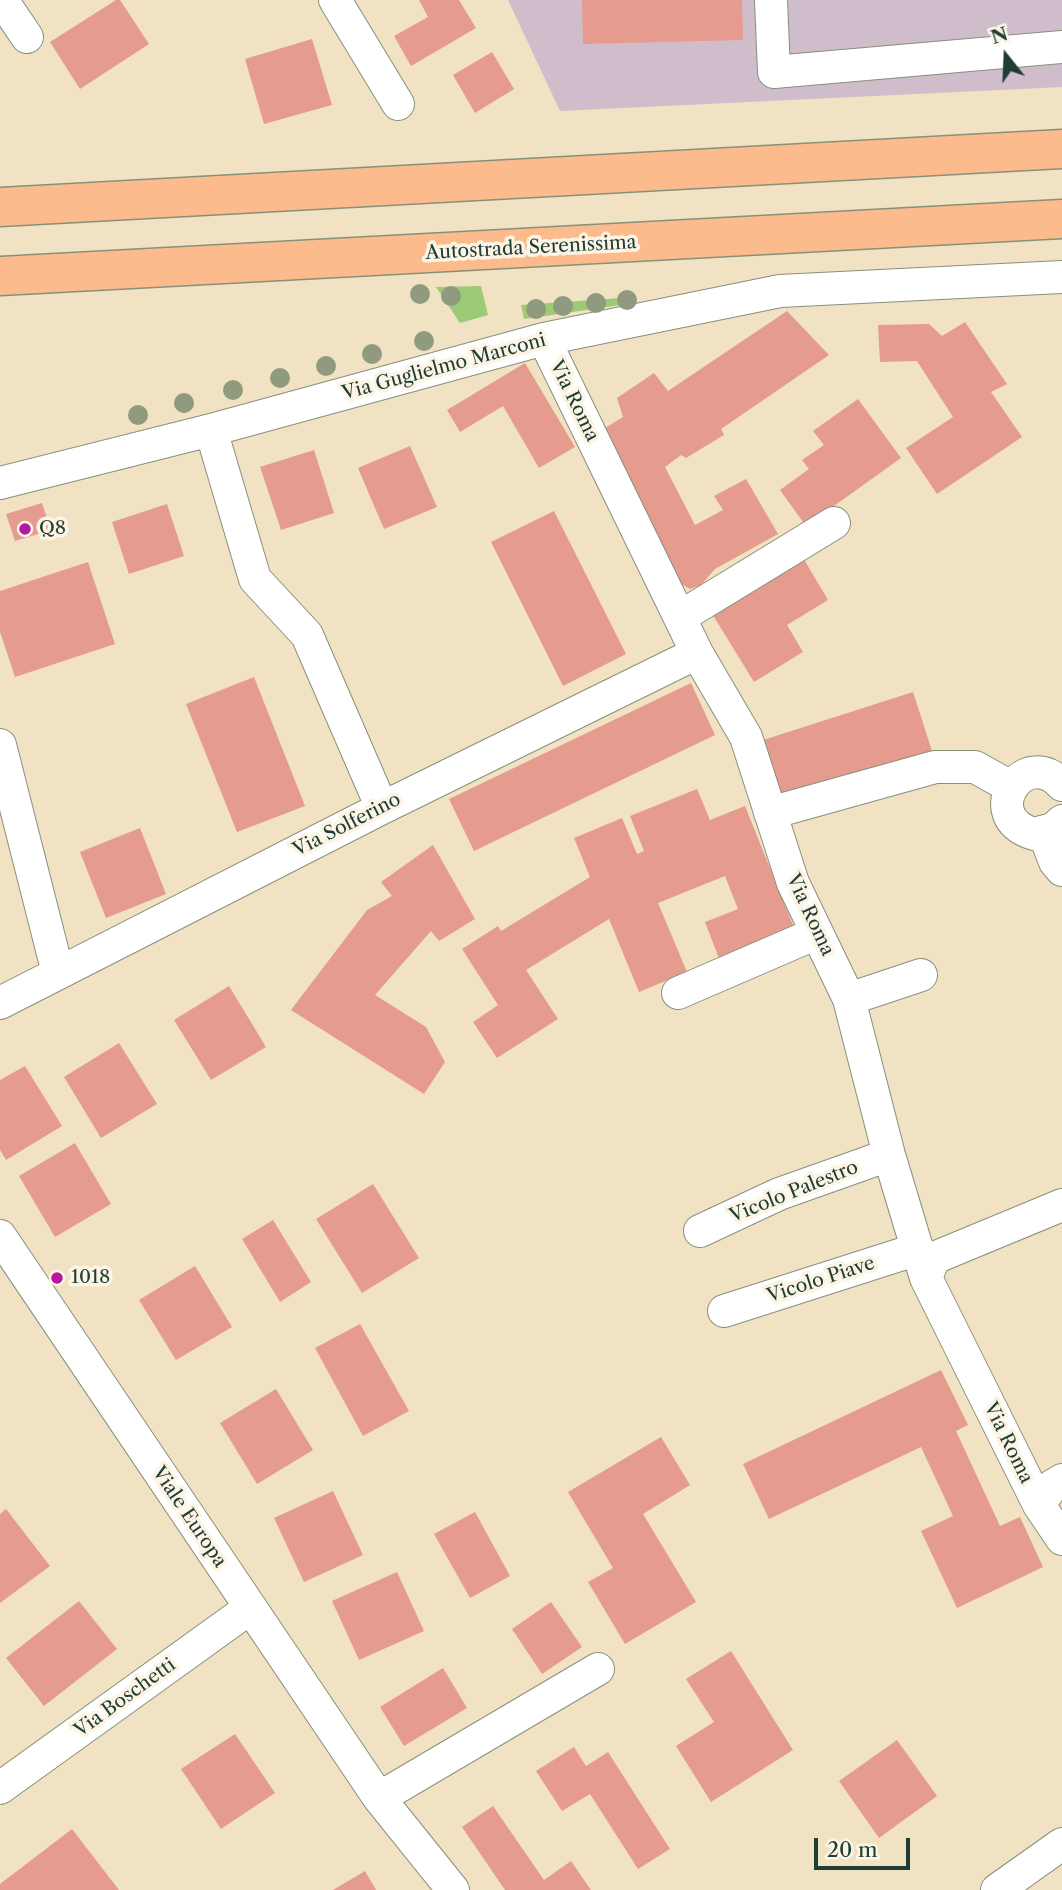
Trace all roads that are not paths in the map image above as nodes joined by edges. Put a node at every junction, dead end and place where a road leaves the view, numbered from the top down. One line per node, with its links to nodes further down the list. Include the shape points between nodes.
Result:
1 (2, 0): 4 (street)
2 (335, 0): 6 (street)
3 (771, 0): 5 (street, via 774,72)
4 (27, 37)
5 (1062, 47)
6 (398, 104)
7 (1062, 149): 8 (highway)
8 (0, 206)
9 (1062, 219): 10 (highway, Autostrada Serenissima)
10 (0, 276)
11 (1062, 277): 12 (street, Via Guglielmo Marconi, via 780,291)
12 (544, 339): 13 (street, Via Guglielmo Marconi); 16 (street, Via Roma)
13 (211, 430): 14 (street, Via Guglielmo Marconi); 21 (street, via 255,579 307,635)
14 (0, 483)
15 (834, 523): 16 (street)
16 (680, 617): 17 (street, Via Roma)
17 (697, 653): 21 (street, Via Solferino); 22 (street, Via Roma, via 746,737)
18 (0, 745): 26 (street)
19 (1059, 777): 20 (street, via 1035,772)
20 (1011, 787): 22 (street, via 975,767 935,767); 23 (street, via 1009,816 1024,831)
21 (382, 808): 26 (street, Via Solferino)
22 (770, 813): 25 (street, Via Roma, via 793,883)
23 (1053, 827): 24 (street, via 1055,862)
24 (1062, 870)
25 (817, 933): 28 (street); 29 (street, Via Roma)
26 (58, 973): 30 (street, Via Solferino)
27 (921, 975): 29 (street)
28 (678, 993)
29 (849, 999): 31 (street, Via Roma)
30 (0, 1003)
31 (889, 1155): 33 (street, Vicolo Palestro, via 779,1194); 35 (street, Via Roma)
32 (1062, 1205): 35 (street)
33 (700, 1231)
34 (0, 1236): 40 (street, Viale Europa)
35 (922, 1264): 36 (street, Vicolo Piave); 38 (street, Via Roma)
36 (724, 1311)
37 (1062, 1480): 38 (street, via 1052,1486)
38 (1050, 1515): 39 (street, Via Roma)
39 (1062, 1539)
40 (250, 1608): 42 (street, Via Boschetti); 43 (street, Viale Europa)
41 (598, 1669): 43 (street)
42 (0, 1788)
43 (379, 1798): 45 (street, Viale Europa)
44 (1062, 1844): 46 (street)
45 (453, 1890)
46 (997, 1890)

